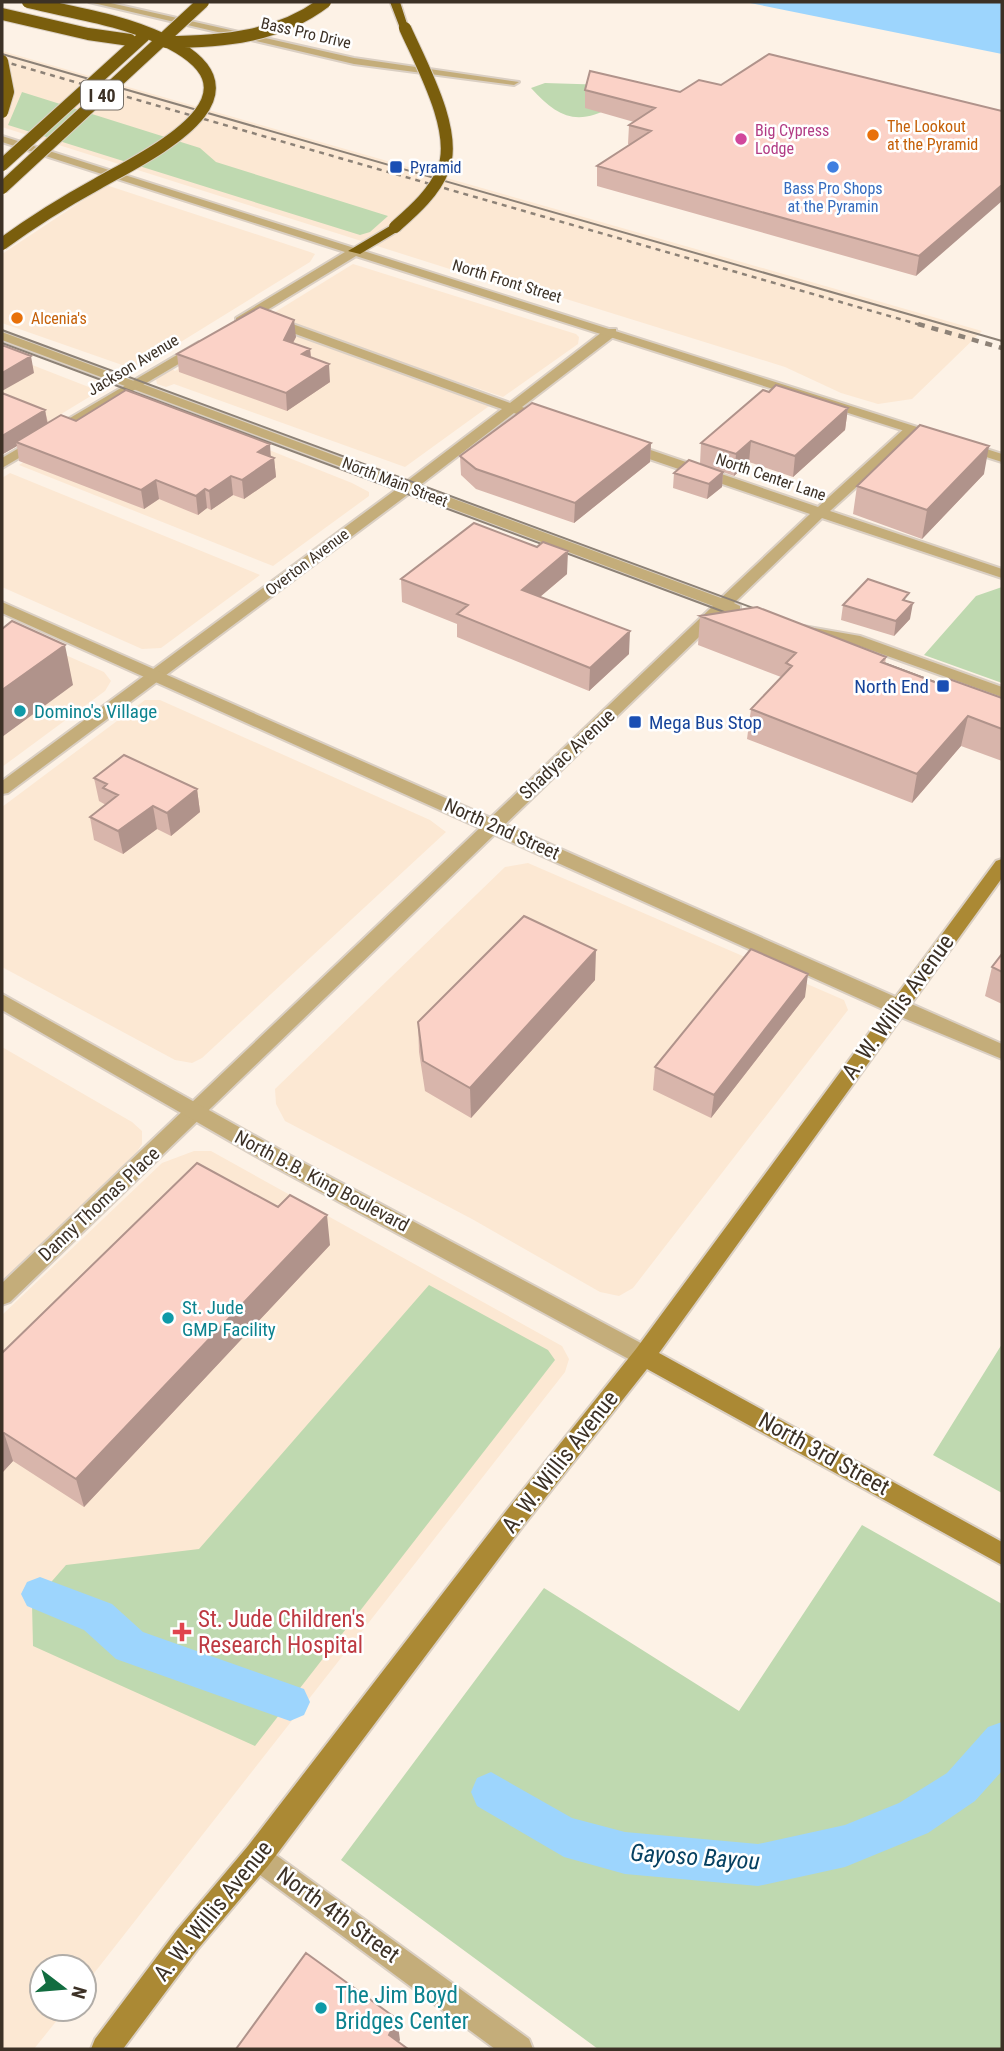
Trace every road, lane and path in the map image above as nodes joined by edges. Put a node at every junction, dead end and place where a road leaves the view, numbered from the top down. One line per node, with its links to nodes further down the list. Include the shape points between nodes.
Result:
1 (27, 2): 14 (highway, bridge, via 160,38 205,72 208,95 199,115 175,137)
2 (94, 2): 9 (street, Bass Pro Drive, via 354,61)
3 (203, 2): 13 (highway, I 40, bridge)
4 (325, 2): 7 (highway, bridge, via 301,18 275,27 175,42 88,34)
5 (395, 2): 15 (highway, bridge, via 444,129 447,162 422,202 395,227)
6 (181, 3): 12 (highway, I 40, bridge)
7 (2, 14)
8 (2, 61): 10 (highway, bridge, via 8,85)
9 (514, 82)
10 (2, 112)
11 (2, 139): 15 (street, North Front Street)
12 (2, 165)
13 (2, 188)
14 (2, 244)
15 (355, 251): 16 (street); 18 (street, North Front Street)
16 (251, 314): 17 (street); 22 (street)
17 (229, 327)
18 (611, 332): 22 (street, Overton Avenue); 24 (street, North Front Street)
19 (4, 340): 21 (street, North Main Street)
20 (208, 340): 21 (street, Jackson Avenue)
21 (133, 386): 27 (street, Jackson Avenue); 28 (street, North Main Street)
22 (512, 408): 23 (street); 28 (street, Overton Avenue)
23 (564, 426)
24 (911, 430): 26 (street, North Front Street); 29 (street, Shadyac Avenue)
25 (615, 443): 29 (street, North Center Lane)
26 (1002, 458)
27 (2, 464)
28 (408, 487): 31 (street, North Main Street); 35 (street, Overton Avenue)
29 (820, 512): 30 (street, North Center Lane); 31 (street, Shadyac Avenue)
30 (1002, 574)
31 (724, 605): 33 (street, North Main Street); 38 (street, Shadyac Avenue)
32 (2, 607): 35 (street, North 2nd Street)
33 (750, 614)
34 (817, 650): 36 (street, via 788,628 854,639)
35 (155, 675): 37 (street, Overton Avenue); 38 (street, North 2nd Street)
36 (1002, 692)
37 (2, 789)
38 (493, 824): 41 (street, North 2nd Street); 43 (street, Shadyac Avenue)
39 (1002, 865): 41 (main road, A. W. Willis Avenue)
40 (2, 1001): 43 (street, North B.B. King Boulevard)
41 (896, 1007): 42 (street, North 2nd Street); 45 (main road, A. W. Willis Avenue)
42 (1002, 1052)
43 (196, 1112): 44 (street, Danny Thomas Place); 45 (street, North B.B. King Boulevard)
44 (2, 1296)
45 (644, 1356): 46 (main road, North 3rd Street); 47 (main road, A. W. Willis Avenue)
46 (1002, 1554)
47 (258, 1856): 48 (main road, A. W. Willis Avenue); 49 (street, North 4th Street)
48 (105, 2049)
49 (519, 2049)

